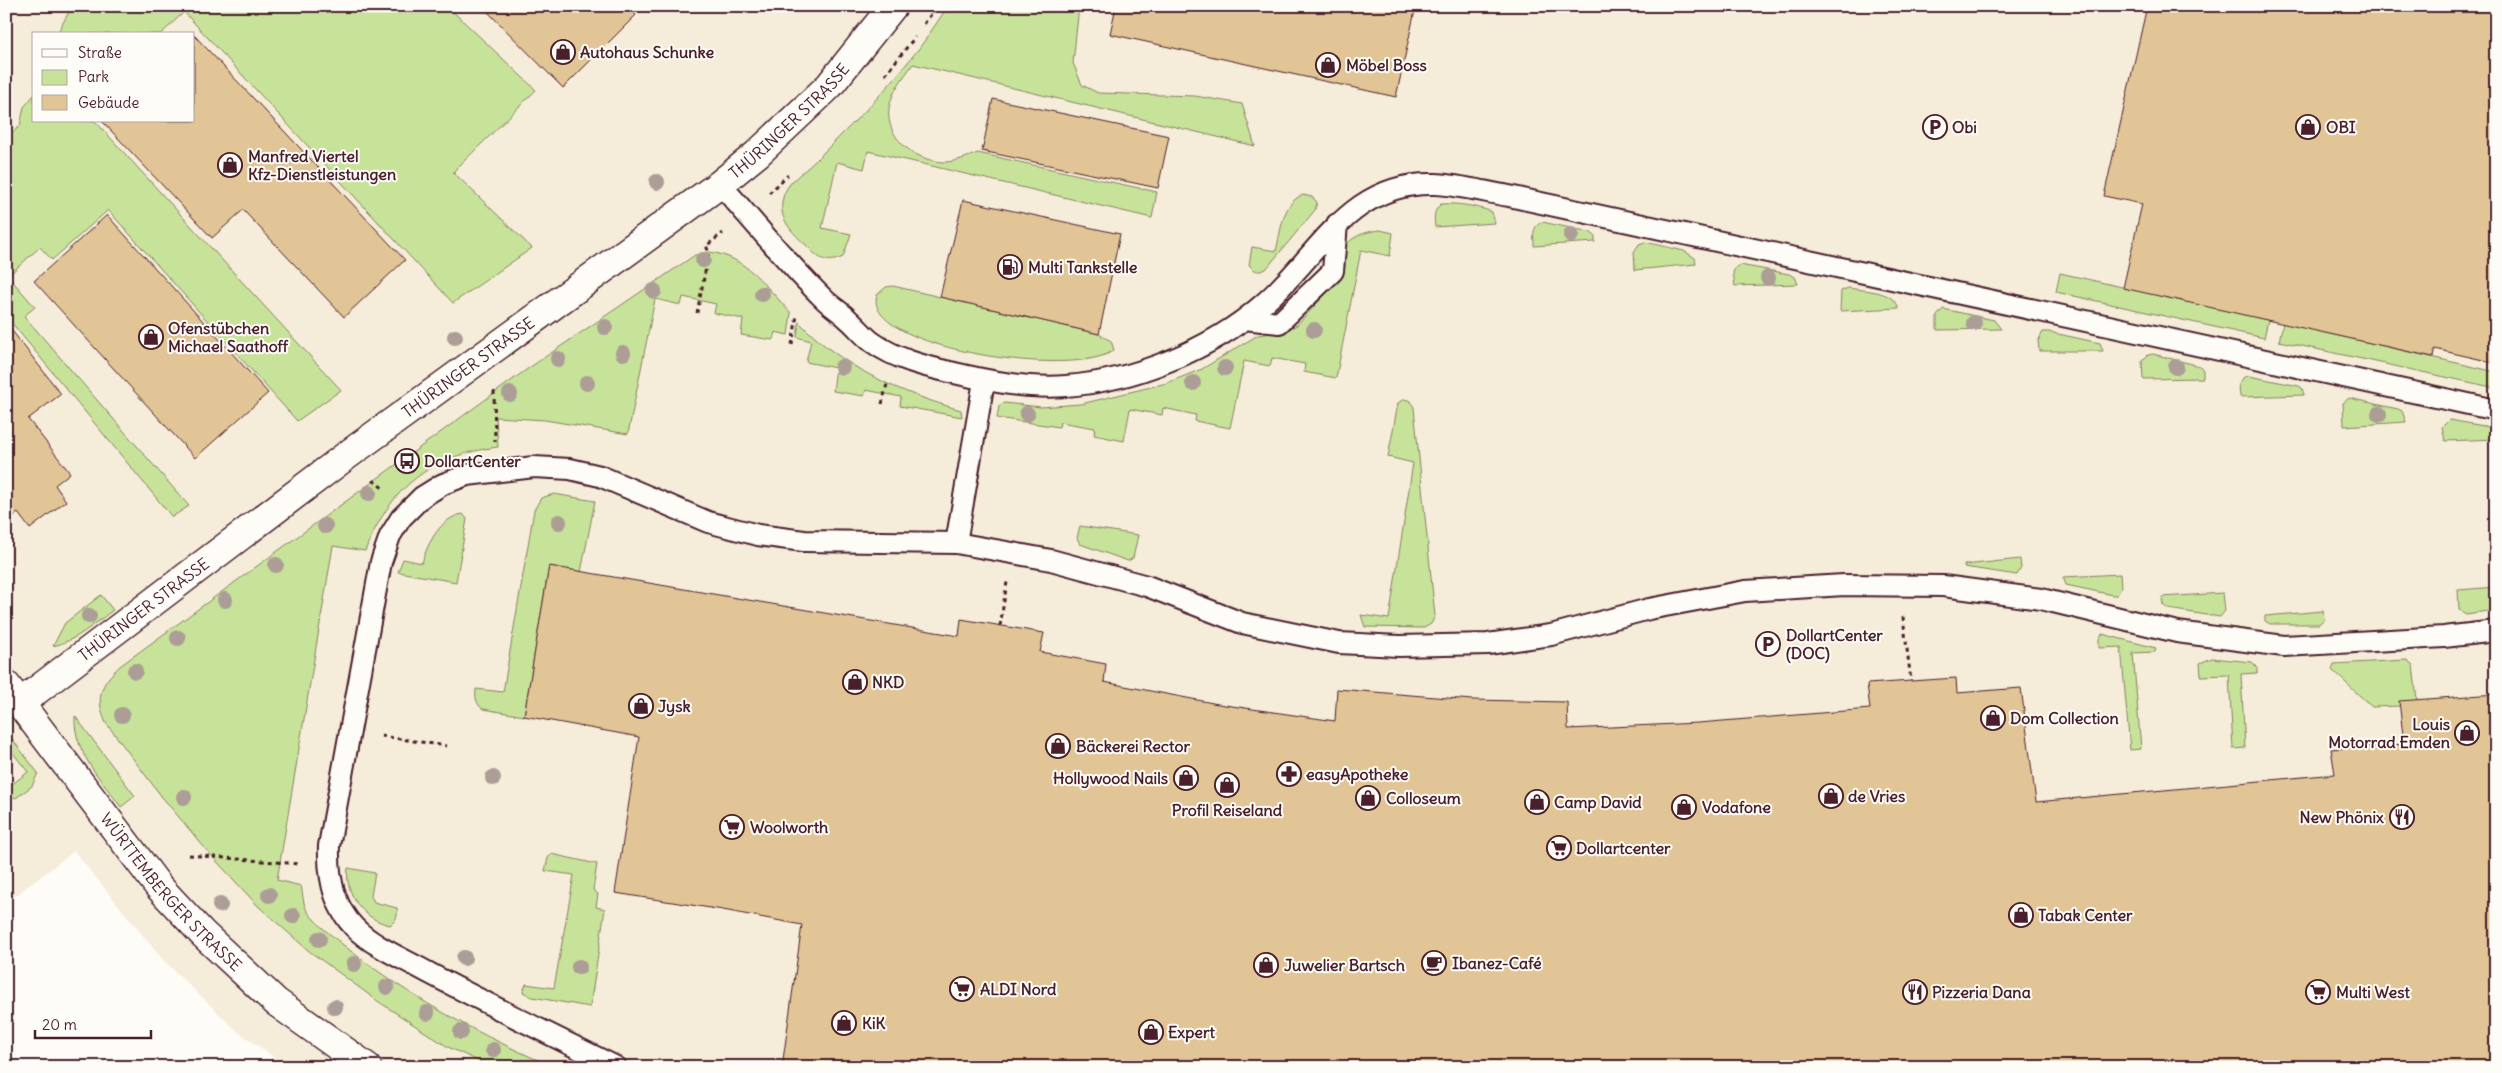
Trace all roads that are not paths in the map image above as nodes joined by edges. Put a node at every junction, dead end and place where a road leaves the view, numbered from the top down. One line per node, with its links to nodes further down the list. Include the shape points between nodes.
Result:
1 (893, 6): 2 (street, THÜRINGER STRASSE, via 829,86)
2 (720, 184): 5 (lane, via 818,292 872,342 901,359); 9 (street, THÜRINGER STRASSE)
3 (1337, 224): 4 (lane, via 1281,287); 4 (lane, via 1334,271 1279,323); 6 (lane, via 1377,195 1414,185 1437,184 1509,196)
4 (1245, 319): 5 (lane, via 1212,341 1112,379 1065,386)
5 (984, 381): 7 (lane)
6 (2496, 410)
7 (956, 543): 8 (lane, via 1012,551 1147,586 1242,623 1339,643 1463,646 1551,635 1649,609 1745,591 1844,585 1943,586 2042,599 2177,632 2284,646); 11 (lane, via 804,540 758,535 708,522 600,476 570,469 534,467 467,475 443,484 409,509 390,536 381,562 330,846 328,866 337,902 355,928 384,948 501,1012)
8 (2496, 631)
9 (13, 694): 10 (street, WÜRTTEMBERGER STRASSE, via 159,887 203,934 276,1002)
10 (367, 1067)
11 (616, 1067)

